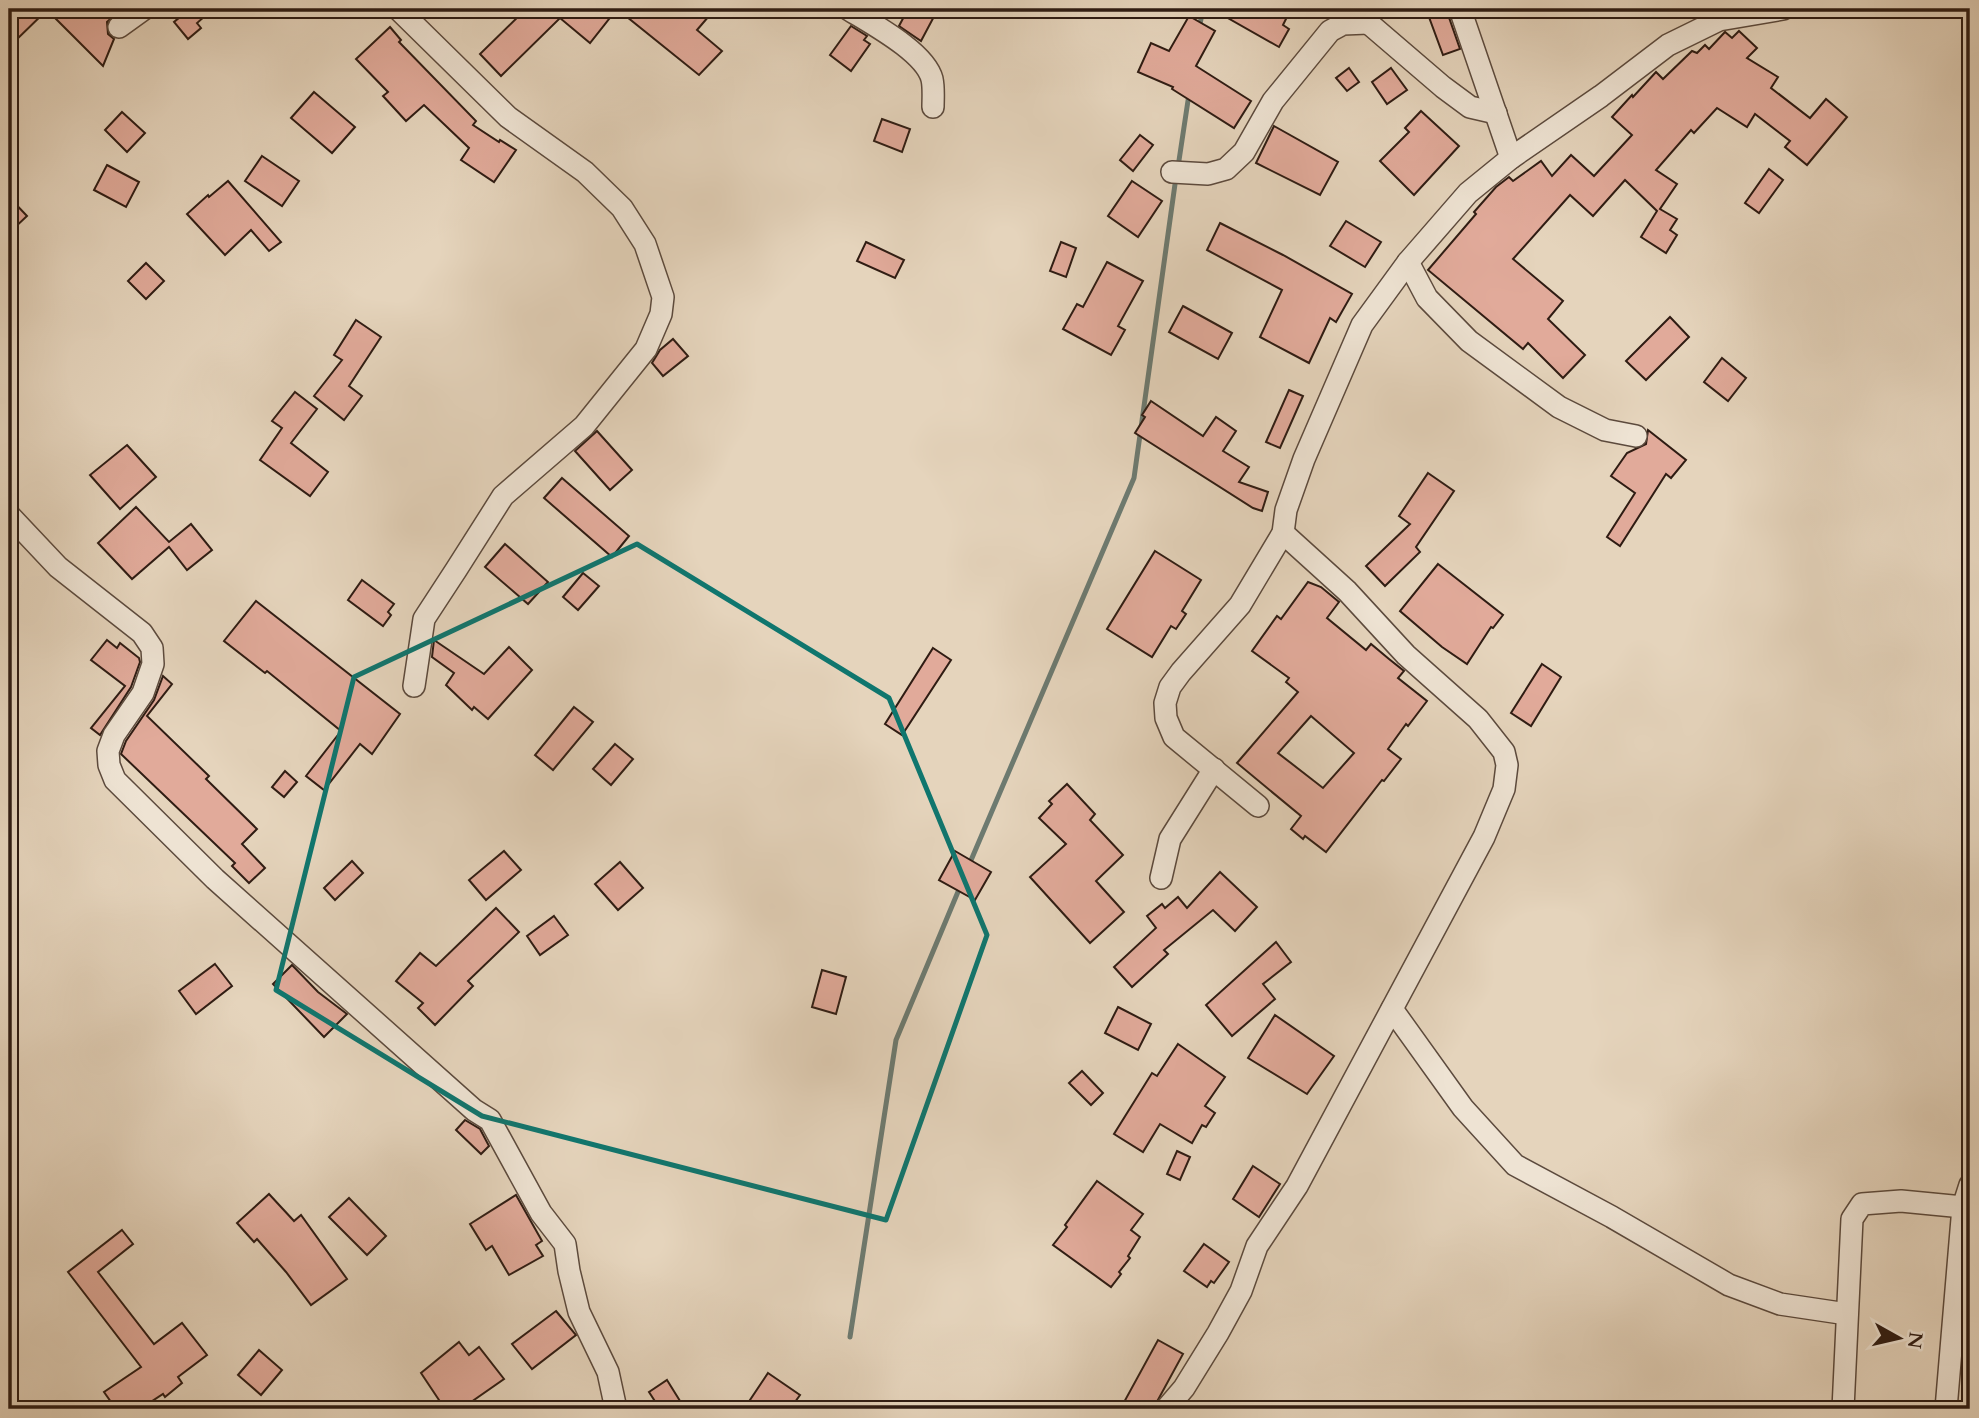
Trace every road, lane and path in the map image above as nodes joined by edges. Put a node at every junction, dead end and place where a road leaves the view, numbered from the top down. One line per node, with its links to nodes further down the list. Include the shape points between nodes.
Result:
1 (144, 9): 7 (street)
2 (398, 9): 16 (street, via 508,117 585,172 622,208 645,243 663,297 646,349 584,426 503,496 424,619)
3 (848, 9): 8 (street, via 924,62 932,79)
4 (1460, 9): 9 (street)
5 (1783, 9): 10 (street, via 1719,20 1668,45)
6 (1360, 16): 9 (street, via 1470,107); 11 (street, via 1330,31 1273,101 1244,152 1226,169 1208,174)
7 (119, 27)
8 (933, 107)
9 (1496, 113): 10 (street)
10 (1511, 158): 12 (street, via 1468,193)
11 (1172, 172)
12 (1408, 262): 13 (street, via 1427,298 1469,341 1559,407 1605,430); 15 (street, via 1362,326 1304,459)
13 (1636, 436)
14 (9, 515): 24 (street, via 58,567 142,633 152,648 153,664 143,693 108,751 115,780 215,879 490,1120 536,1204 565,1244 579,1312 608,1373)
15 (1283, 533): 17 (street, via 1240,606 1181,672 1165,703 1174,737); 20 (street, via 1478,719 1504,752 1507,765 1504,789 1484,837)
16 (414, 686)
17 (1214, 769): 18 (street); 19 (street, via 1170,839)
18 (1258, 806)
19 (1161, 878)
20 (1392, 1009): 23 (street, via 1462,1108 1515,1165 1729,1285 1780,1304); 25 (street, via 1297,1186 1257,1246 1241,1291 1218,1334)
21 (1970, 1185): 22 (street)
22 (1963, 1207): 23 (street, via 1901,1201 1862,1204 1853,1219); 27 (street)
23 (1847, 1314): 26 (street)
24 (616, 1409)
25 (1166, 1409)
26 (1843, 1409)
27 (1946, 1409)

